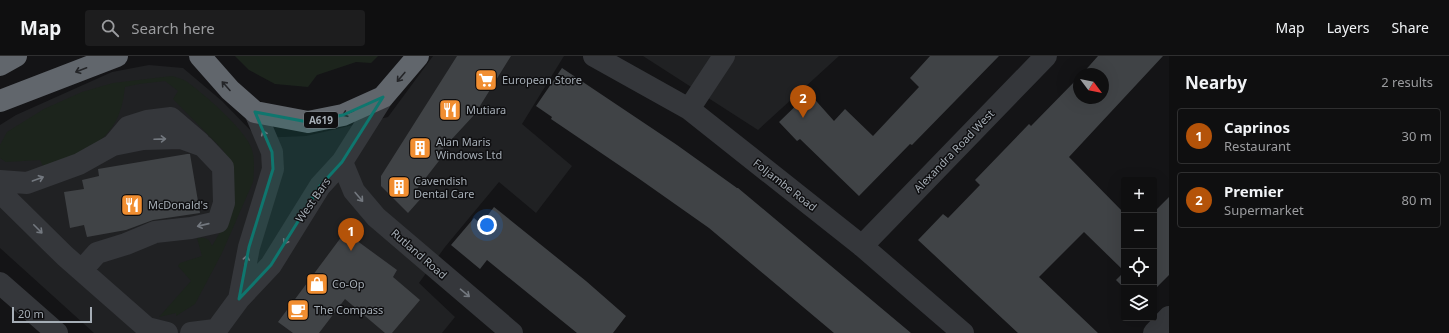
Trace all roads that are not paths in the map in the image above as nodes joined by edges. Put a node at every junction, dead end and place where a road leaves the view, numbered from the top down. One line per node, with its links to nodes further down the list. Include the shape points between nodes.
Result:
1 (16, 56): 8 (highway)
2 (117, 56): 10 (highway, one-way to 10)
3 (200, 56): 12 (highway, West Bars, one-way to 3, via 230,90)
4 (418, 56): 9 (highway, West Bars / A619, one-way to 9)
5 (594, 56): 11 (street, Foljambe Road)
6 (724, 56): 11 (street)
7 (1046, 56): 16 (street, Alexandra Road West)
8 (0, 65)
9 (383, 97): 12 (highway, West Bars / A619, one-way to 12, via 343,115 308,122); 13 (street, West Bars)
10 (0, 101)
11 (689, 109): 16 (street, Foljambe Road)
12 (255, 112): 19 (street, West Bars, one-way to 12, via 249,246 273,168 272,152)
13 (342, 162): 19 (street, West Bars, one-way to 19, via 320,186 271,265); 25 (street, Rutland Road, one-way to 25, via 354,191 376,217)
14 (0, 181): 17 (street, one-way to 17, via 27,183 80,164 113,145 128,127 147,120 171,118 223,167 224,203 218,222 155,232 97,254)
15 (0, 192): 17 (street, one-way to 17)
16 (862, 246): 26 (street, Foljambe Road)
17 (82, 270): 23 (street, via 147,328)
18 (0, 283): 22 (street)
19 (239, 299): 21 (street, West Bars)
20 (1169, 317): 27 (street)
21 (215, 332): 24 (street)
22 (57, 333)
23 (167, 333)
24 (191, 333)
25 (512, 333)
26 (964, 333)
27 (1154, 333)

